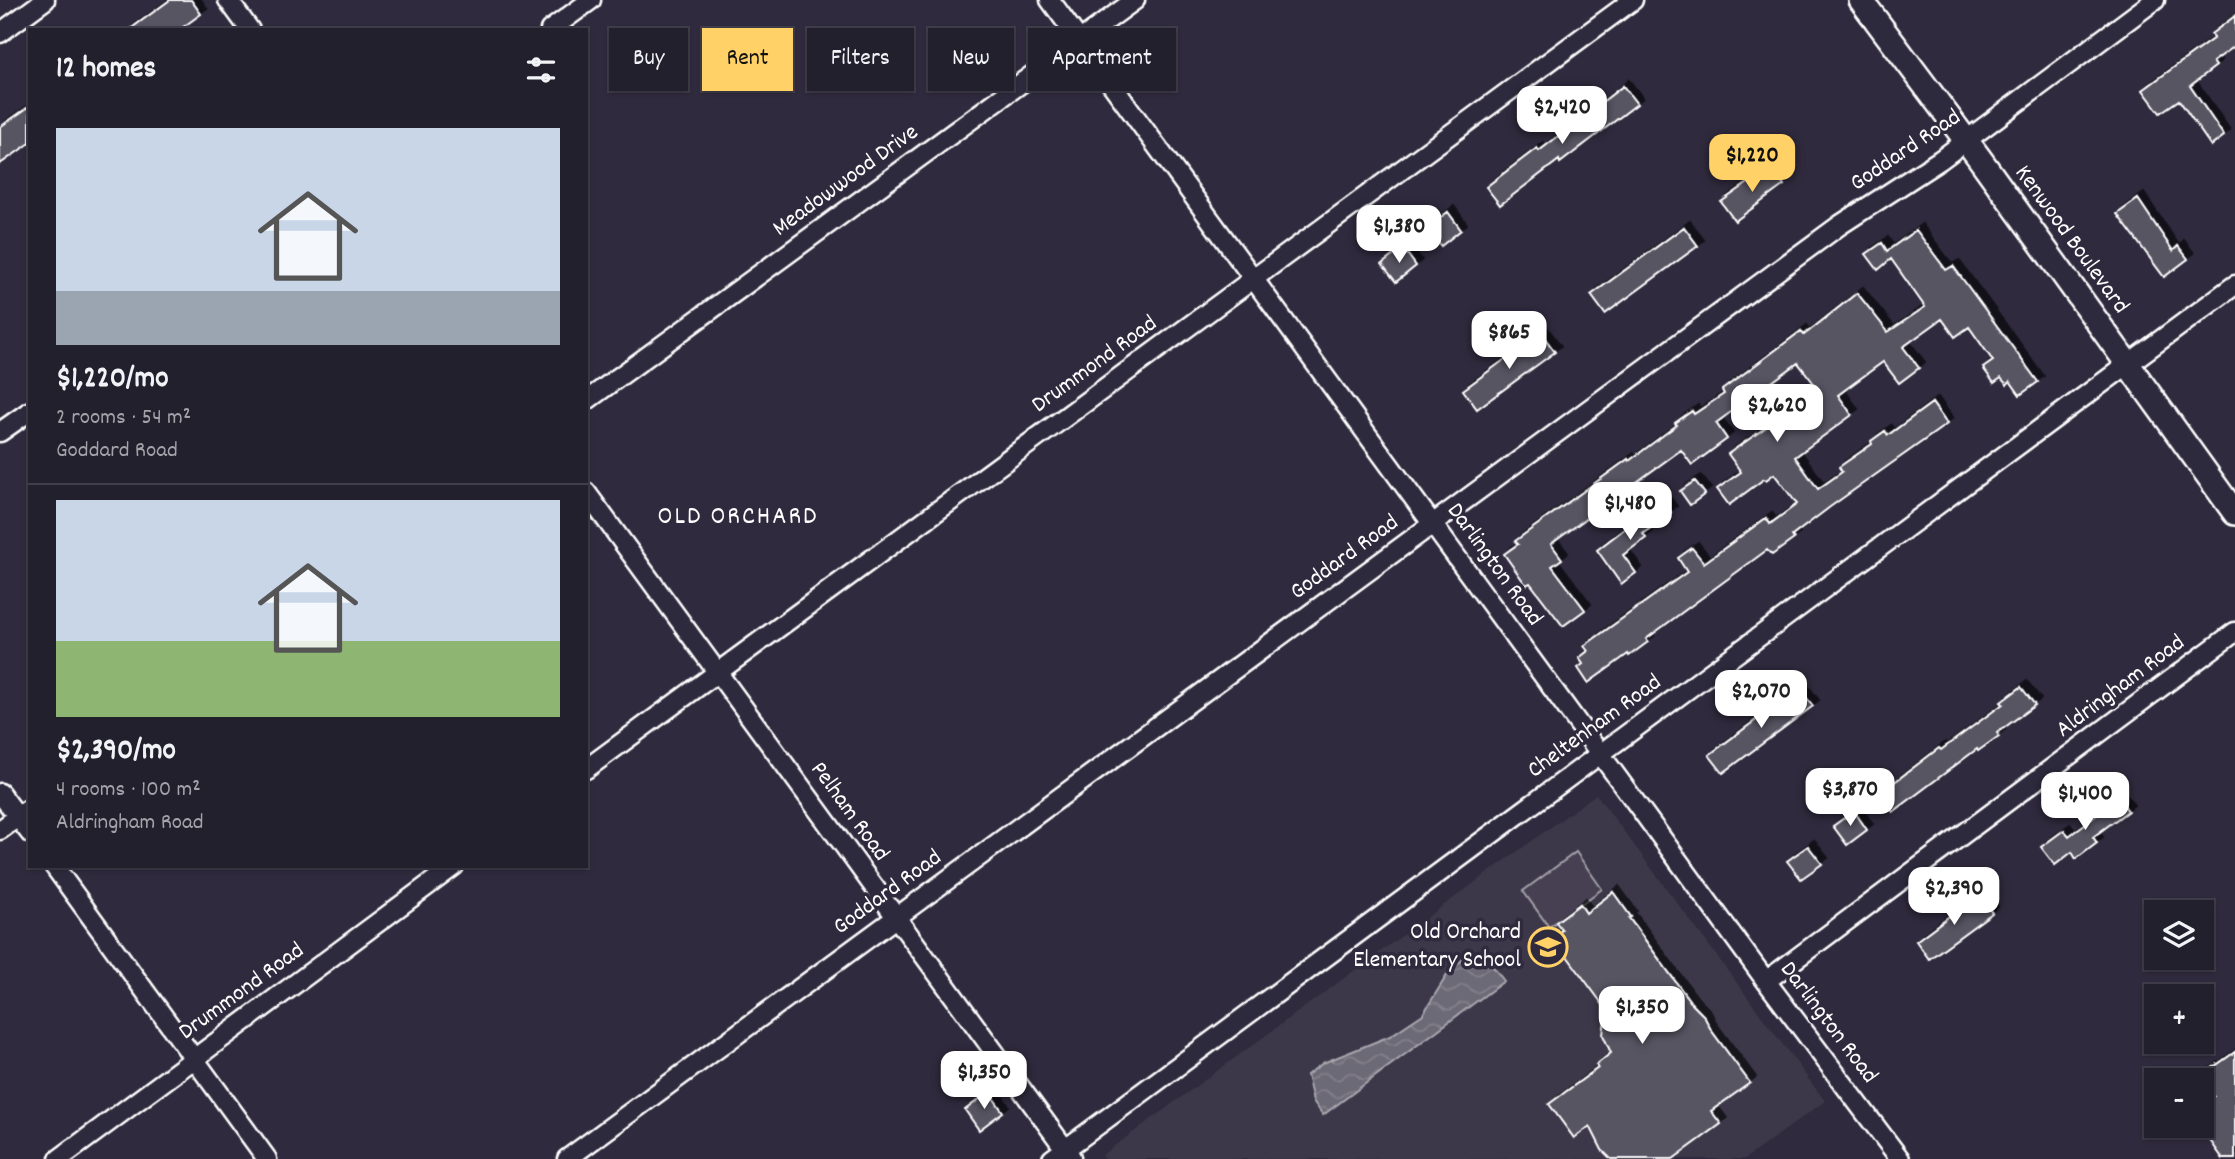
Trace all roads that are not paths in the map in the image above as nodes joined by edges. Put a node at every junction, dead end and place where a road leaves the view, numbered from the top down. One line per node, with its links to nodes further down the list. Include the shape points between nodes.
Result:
1 (46, 0): 13 (street)
2 (229, 0): 9 (street)
3 (591, 0): 10 (street)
4 (1050, 0): 11 (street, Darlington Road)
5 (1135, 0): 12 (street, Meadowwood Drive)
6 (1633, 0): 17 (street, Drummond Road)
7 (1861, 0): 16 (street, Kenwood Boulevard)
8 (2155, 0): 16 (street, Goddard Road)
9 (249, 28)
10 (553, 28)
11 (1070, 28)
12 (1097, 28)
13 (0, 33)
14 (1028, 79): 20 (street, Meadowwood Drive)
15 (1117, 91): 17 (street, Darlington Road)
16 (1966, 141): 19 (street, Kenwood Boulevard); 25 (street, Goddard Road, via 1840,225)
17 (1254, 279): 25 (street, Darlington Road); 27 (street, Drummond Road)
18 (2235, 285): 19 (street, Cheltenham Road)
19 (2129, 363): 24 (street, Kenwood Boulevard); 28 (street, Cheltenham Road)
20 (588, 400)
21 (28, 412): 22 (street)
22 (0, 432)
23 (588, 495): 27 (street, Pelham Road)
24 (2235, 513)
25 (1433, 524): 28 (street, Darlington Road); 35 (street, Goddard Road)
26 (2235, 632): 36 (street, Aldringham Road)
27 (717, 673): 29 (street, Drummond Road); 35 (street, Pelham Road)
28 (1601, 753): 36 (street, Darlington Road); 38 (street, Cheltenham Road)
29 (588, 768)
30 (0, 793): 31 (street)
31 (24, 812): 32 (street)
32 (0, 830)
33 (55, 868): 37 (street)
34 (451, 868): 37 (street, Drummond Road)
35 (895, 918): 38 (street, Pelham Road); 41 (street, Goddard Road)
36 (1766, 981): 42 (street, Darlington Road)
37 (193, 1058): 39 (street, Drummond Road); 40 (street)
38 (1063, 1156)
39 (59, 1159)
40 (267, 1159)
41 (566, 1159)
42 (1900, 1159)

